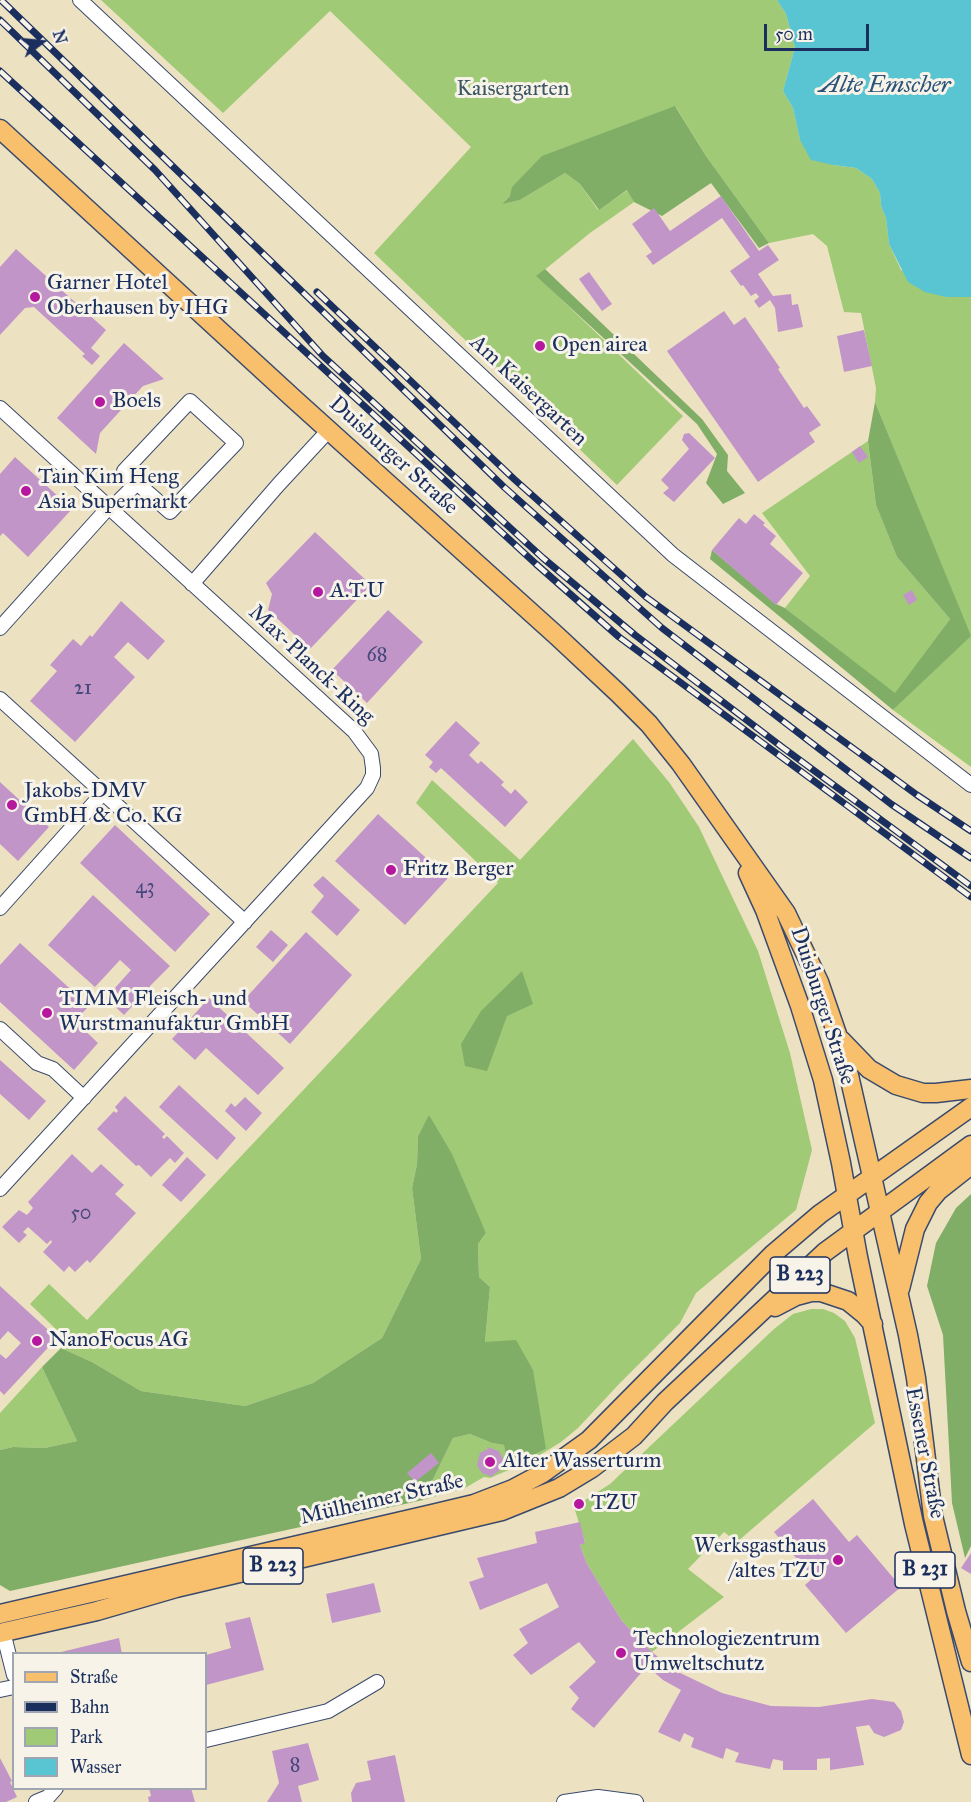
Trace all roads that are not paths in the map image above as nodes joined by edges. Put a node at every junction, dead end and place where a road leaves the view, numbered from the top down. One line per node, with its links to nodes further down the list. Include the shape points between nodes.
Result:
1 (80, 0): 10 (street, Am Kaisergarten, via 673,555)
2 (0, 129): 4 (main road, Duisburger Straße)
3 (0, 408): 6 (street, Max-Planck-Ring)
4 (329, 430): 7 (street); 12 (main road, Duisburger Straße, via 625,700 681,764)
5 (137, 483): 5 (street, via 170,513 236,443 190,401 124,471); 6 (street)
6 (109, 509): 7 (street, Max-Planck-Ring); 8 (street)
7 (192, 584): 14 (street, Max-Planck-Ring, via 354,731 373,761 373,775 367,788)
8 (0, 628)
9 (0, 699): 11 (street)
10 (971, 785)
11 (103, 794): 13 (street); 14 (street)
12 (733, 839): 16 (main road, Duisburger Straße, via 799,937); 24 (main road, Duisburger Straße, via 765,910 811,1038)
13 (0, 908)
14 (245, 922): 18 (street, Max-Planck-Ring)
15 (0, 1029): 18 (street, via 37,1063 54,1069)
16 (838, 1036): 17 (main road, via 869,1069 896,1085 923,1093); 22 (main road, Duisburger Straße)
17 (971, 1089)
18 (84, 1098): 23 (street, Max-Planck-Ring)
19 (971, 1107): 22 (main road, B 223)
20 (971, 1145): 25 (main road, B 223)
21 (971, 1165): 27 (main road, via 928,1203 915,1229)
22 (872, 1177): 24 (main road, B 223); 25 (main road, Essener Straße / B 231)
23 (0, 1189)
24 (847, 1193): 26 (main road, Essener Straße / B 231); 30 (main road, Mülheimer Straße / B 223, via 773,1254 589,1440 513,1489 474,1504)
25 (880, 1212): 26 (main road, B 223); 27 (main road, Essener Straße / B 231)
26 (853, 1231): 28 (main road, Mülheimer Straße / B 223); 29 (main road, Essener Straße / B 231)
27 (899, 1293): 32 (main road, Essener Straße / B 231, via 916,1378 933,1516)
28 (750, 1322): 29 (main road, via 796,1296 820,1292 848,1301); 31 (main road, Mülheimer Straße / B 223, via 619,1449 534,1500 434,1528 176,1588 98,1611)
29 (873, 1324): 36 (main road, Essener Straße / B 231, via 914,1524)
30 (0, 1614)
31 (1, 1631): 33 (street, Mülheimer Straße)
32 (971, 1662)
33 (12, 1668)
34 (377, 1682): 35 (street, via 328,1711)
35 (207, 1740)
36 (971, 1755)
37 (54, 1790): 39 (street)
38 (620, 1801): 40 (street, via 598,1797); 41 (street)
39 (36, 1802)
40 (564, 1802)
41 (636, 1802)

